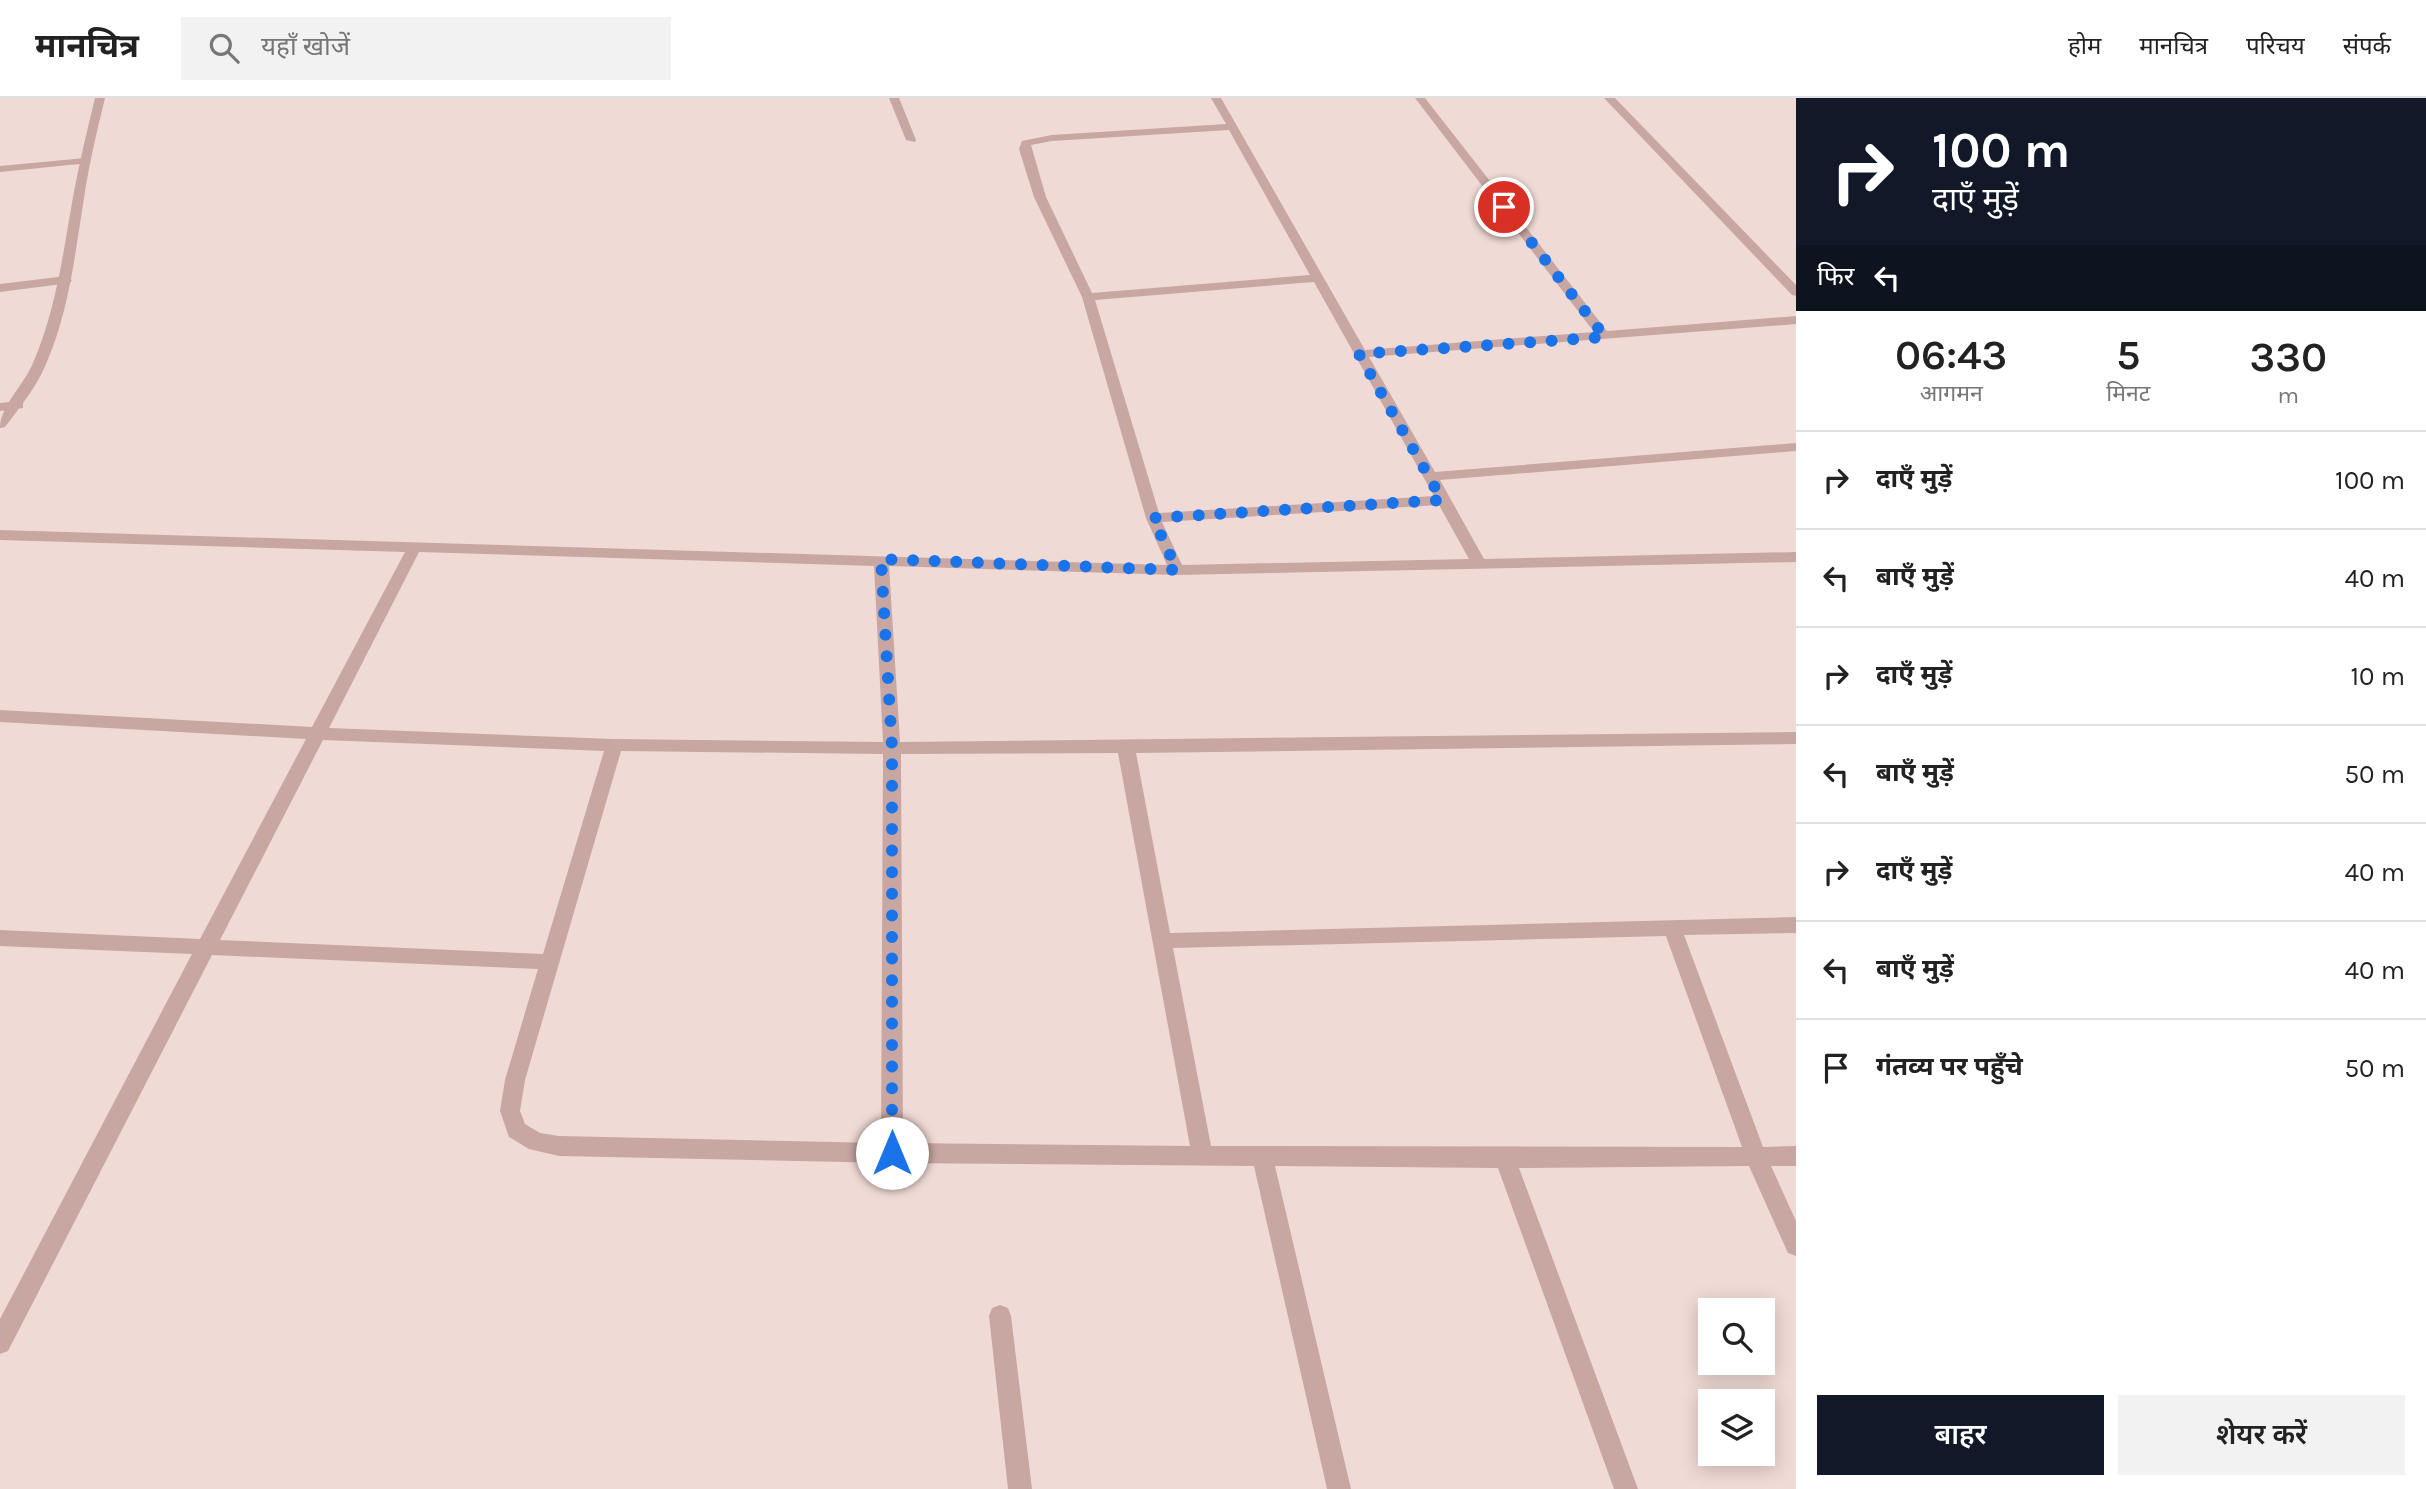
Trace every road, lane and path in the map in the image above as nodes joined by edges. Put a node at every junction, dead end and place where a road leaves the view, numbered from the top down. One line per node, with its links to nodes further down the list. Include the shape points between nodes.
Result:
1 (100, 98): 8 (street)
2 (894, 98): 7 (street)
3 (1216, 98): 6 (street)
4 (1420, 98): 16 (street)
5 (1609, 98): 13 (street)
6 (1231, 127): 10 (street); 14 (street, via 1026,143 1040,198)
7 (911, 141)
8 (85, 161): 9 (street); 11 (street)
9 (0, 169)
10 (1315, 278): 14 (street); 17 (street)
11 (66, 280): 12 (street); 18 (street, via 34,376)
12 (0, 288)
13 (1796, 292)
14 (1088, 297): 24 (street)
15 (1796, 320): 16 (street)
16 (1605, 337): 17 (street)
17 (1359, 354): 22 (street)
18 (18, 405): 19 (street); 20 (street)
19 (0, 407)
20 (0, 424)
21 (1796, 447): 22 (street)
22 (1430, 477): 23 (street)
23 (1442, 500): 24 (street); 29 (street)
24 (1153, 518): 30 (street)
25 (0, 535): 26 (street)
26 (415, 546): 28 (street); 32 (street)
27 (1796, 557): 29 (street)
28 (881, 559): 30 (street); 35 (street)
29 (1478, 561): 30 (street)
30 (1177, 570)
31 (0, 716): 32 (street)
32 (314, 734): 34 (street); 41 (street)
33 (1796, 738): 36 (street)
34 (614, 745): 35 (street); 42 (street)
35 (892, 748): 36 (street); 43 (street)
36 (1126, 748): 40 (street)
37 (1796, 925): 38 (street)
38 (1673, 930): 40 (street); 48 (street)
39 (0, 938): 41 (street)
40 (1162, 941): 44 (street)
41 (203, 948): 42 (street); 51 (street)
42 (549, 962): 43 (street, via 510,1111 516,1130 536,1142)
43 (892, 1153): 44 (street)
44 (1202, 1154): 45 (street)
45 (1262, 1156): 47 (street); 53 (street)
46 (1796, 1156): 48 (street)
47 (1505, 1158): 48 (street); 54 (street)
48 (1757, 1159): 49 (street)
49 (1796, 1246)
50 (1000, 1316): 52 (street)
51 (0, 1343)
52 (1020, 1489)
53 (1339, 1489)
54 (1626, 1489)

